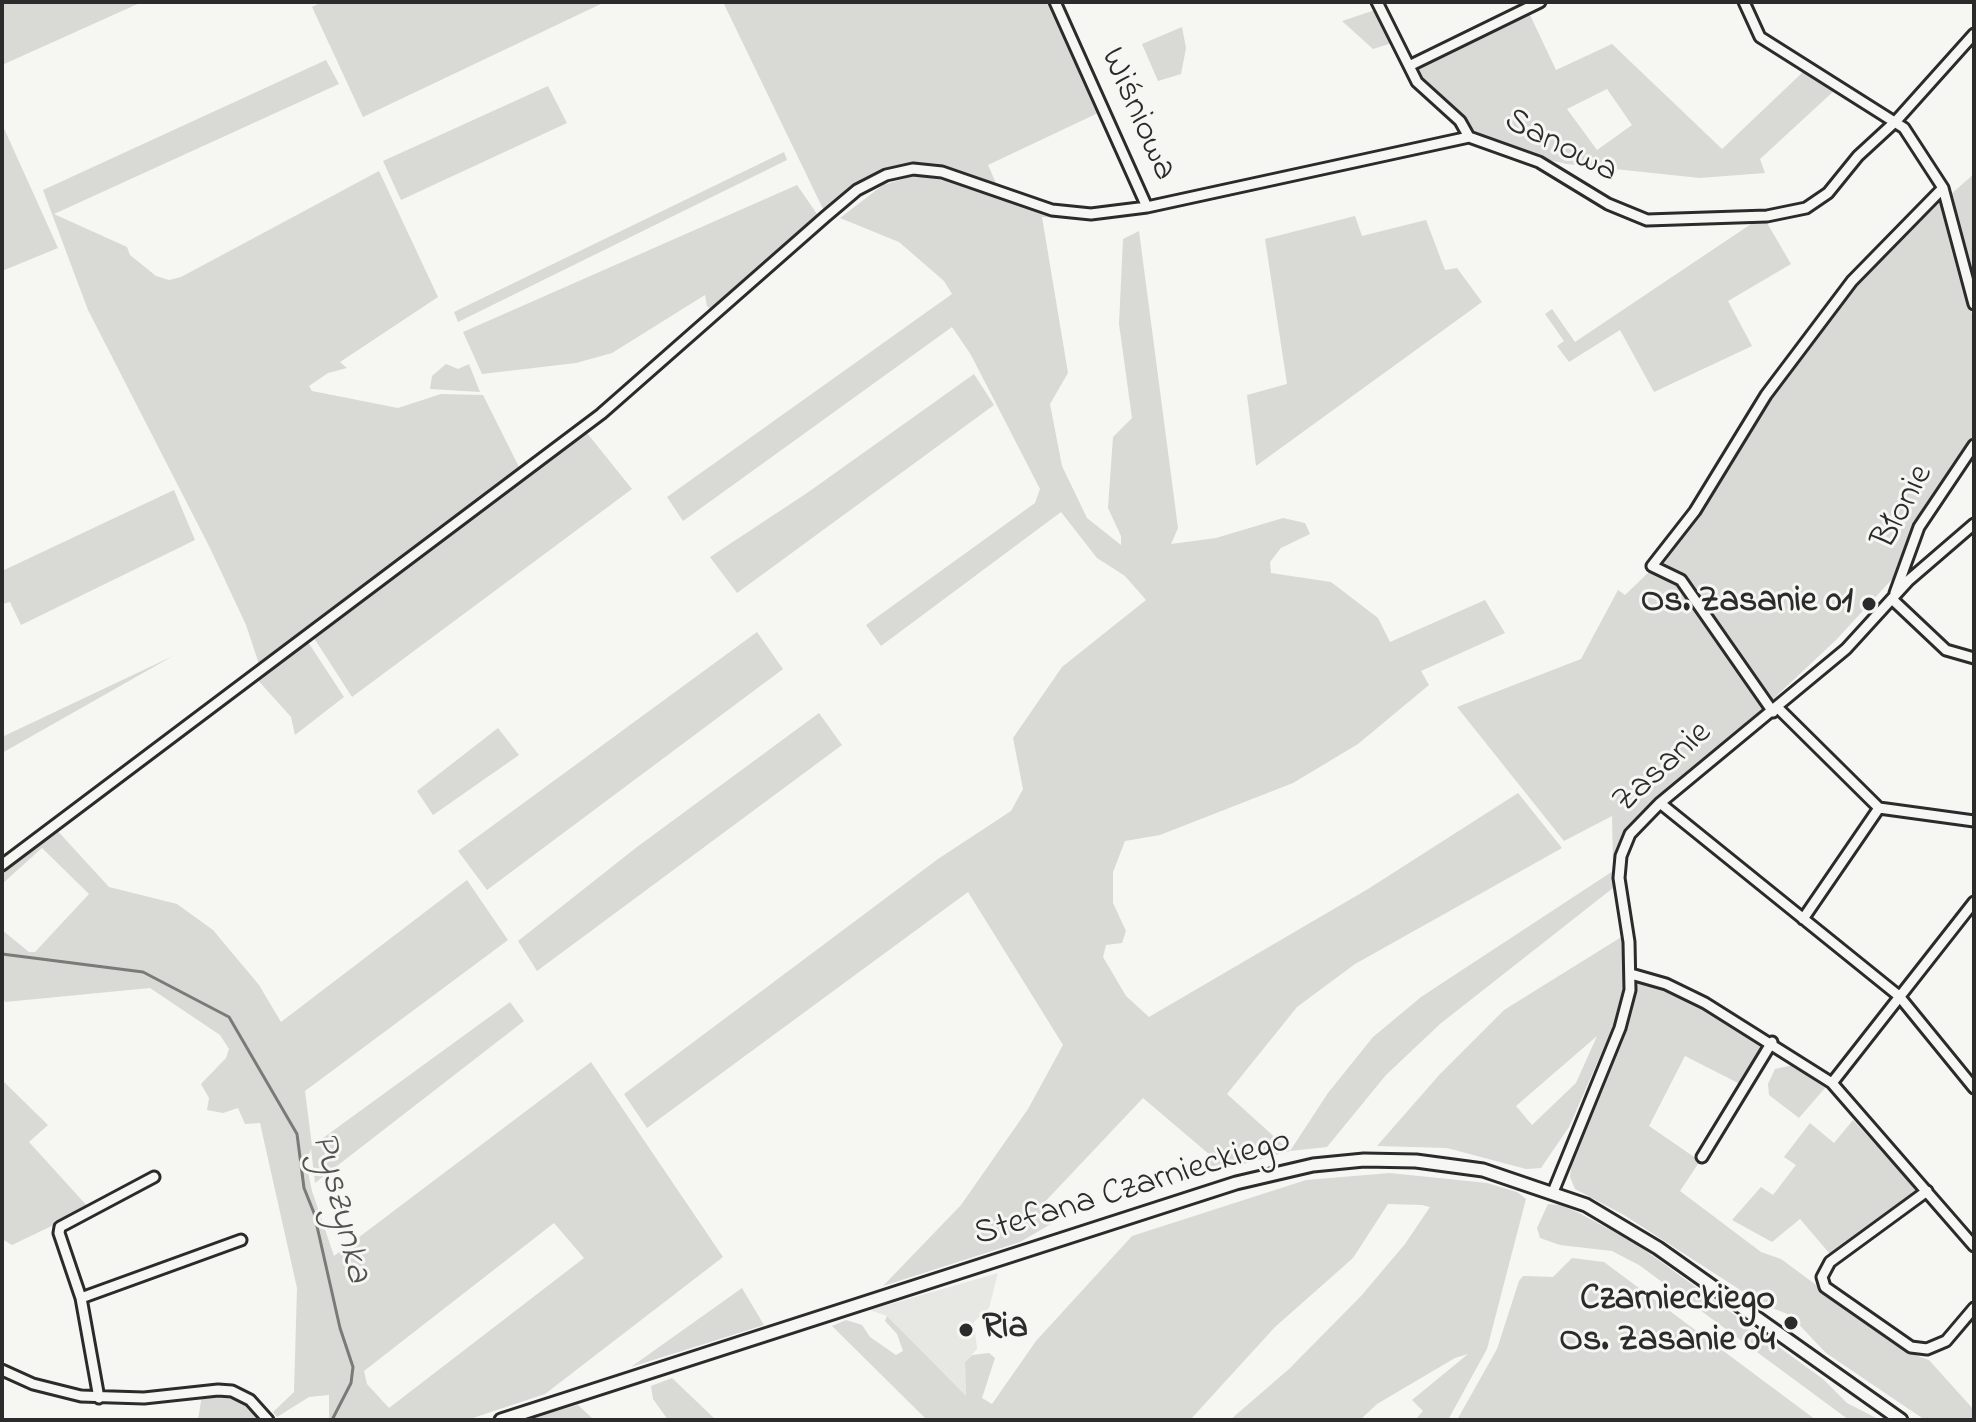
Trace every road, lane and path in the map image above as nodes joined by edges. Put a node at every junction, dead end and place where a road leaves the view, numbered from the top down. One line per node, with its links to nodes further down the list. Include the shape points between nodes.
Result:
1 (1055, 2): 10 (street, Wiśniowa)
2 (1377, 2): 6 (street)
3 (1540, 2): 6 (street)
4 (1744, 2): 7 (street, via 1760,37)
5 (1974, 34): 7 (street, Sanowa)
6 (1409, 66): 8 (street, via 1417,82 1460,121)
7 (1896, 121): 8 (street, Sanowa, via 1828,193 1806,208 1767,216 1664,221 1629,214 1552,168); 9 (street)
8 (1469, 137): 10 (street, Sanowa)
9 (1943, 188): 11 (street); 16 (street, via 1852,281 1766,395 1695,511 1652,566 1681,580)
10 (1147, 207): 20 (street, Sanowa, via 1073,214 942,172 913,169 857,190 604,412)
11 (1974, 304)
12 (1974, 445): 14 (street, Błonie, via 1919,527)
13 (1974, 524): 14 (street, Zasanie)
14 (1893, 600): 15 (street, via 1946,650); 16 (street, Zasanie)
15 (1974, 658)
16 (1775, 710): 17 (street, Zasanie); 18 (street)
17 (1660, 803): 22 (street); 23 (street, Zasanie, via 1630,834 1619,867)
18 (1879, 808): 19 (street); 22 (street)
19 (1974, 821)
20 (2, 865)
21 (1974, 902): 24 (street)
22 (1803, 919): 24 (street)
23 (1631, 974): 25 (street, via 1666,984); 31 (street, Zasanie, via 1620,1028)
24 (1899, 996): 26 (street); 27 (street)
25 (1772, 1042): 26 (street); 28 (street)
26 (1832, 1083): 30 (street)
27 (1974, 1088)
28 (1702, 1157)
29 (154, 1177): 34 (street, via 60,1227)
30 (1927, 1191): 33 (street); 35 (street, via 1830,1262 1822,1277 1825,1287 1911,1347 1927,1349 1946,1341)
31 (1553, 1192): 39 (street, Stefana Czarnieckiego, via 1483,1170 1442,1164 1364,1160 1313,1165 1236,1183); 40 (street, Stefana Czarnieckiego, via 1641,1236)
32 (241, 1240): 34 (street)
33 (1974, 1246)
34 (81, 1298): 37 (street)
35 (1974, 1308)
36 (2, 1370): 37 (street, via 54,1390)
37 (99, 1398): 38 (street, via 232,1391 250,1400)
38 (268, 1420)
39 (501, 1420)
40 (1901, 1420)

